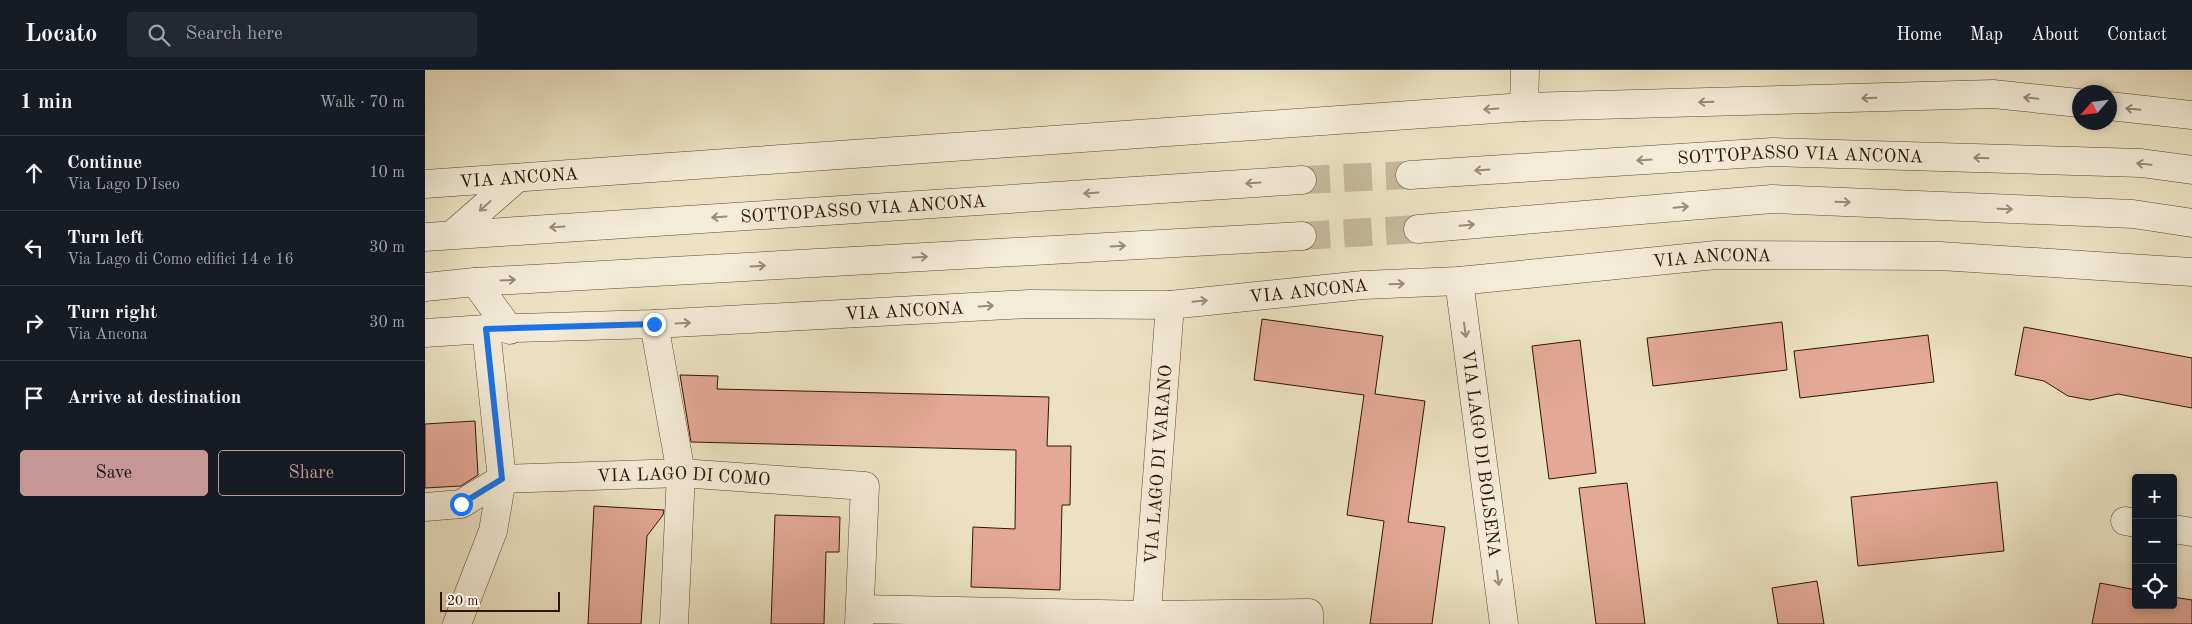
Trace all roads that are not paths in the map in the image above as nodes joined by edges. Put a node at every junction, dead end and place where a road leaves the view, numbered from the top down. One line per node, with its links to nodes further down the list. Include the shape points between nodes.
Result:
1 (1525, 70): 3 (street)
2 (2072, 102): 3 (street, VIA ANCONA, one-way to 3, via 1993,94)
3 (1524, 107): 8 (street, VIA ANCONA, one-way to 8)
4 (2117, 107): 5 (street, one-way to 4)
5 (2192, 115)
6 (2192, 170): 7 (street, SOTTOPASSO VIA ANCONA, one-way to 7, via 2141,163 1773,152)
7 (1410, 175)
8 (517, 178): 10 (street, VIA ANCONA); 13 (street, one-way to 13)
9 (1302, 180): 13 (street, SOTTOPASSO VIA ANCONA, one-way to 13)
10 (425, 184)
11 (2192, 223): 12 (street, one-way to 11, via 1772,199 2133,214)
12 (1418, 229)
13 (453, 234): 15 (street, SOTTOPASSO VIA ANCONA)
14 (1302, 236): 17 (street, one-way to 14)
15 (425, 237)
16 (2192, 272): 18 (street, VIA ANCONA, via 1940,256 1716,255)
17 (475, 282): 19 (street); 22 (street)
18 (1459, 282): 20 (street, VIA ANCONA, one-way to 18, via 1363,285); 34 (street, VIA LAGO DI BOLSENA, one-way to 34)
19 (425, 287)
20 (1170, 304): 21 (street, VIA ANCONA, one-way to 20, via 1029,304); 30 (street, VIA LAGO DI VARANO)
21 (654, 324): 22 (street, VIA ANCONA); 24 (street)
22 (498, 329): 23 (street, VIA ANCONA); 25 (street)
23 (425, 333)
24 (681, 473): 25 (street, VIA LAGO DI COMO); 29 (street, VIA LAGO DI COMO, via 865,486); 32 (street)
25 (502, 479): 26 (street, via 461,504); 31 (street, via 493,531)
26 (425, 507)
27 (2177, 530): 28 (street)
28 (2192, 532)
29 (860, 616): 30 (street)
30 (1146, 619): 33 (street, via 1309,613)
31 (457, 624)
32 (675, 624)
33 (1309, 624)
34 (1504, 624)

